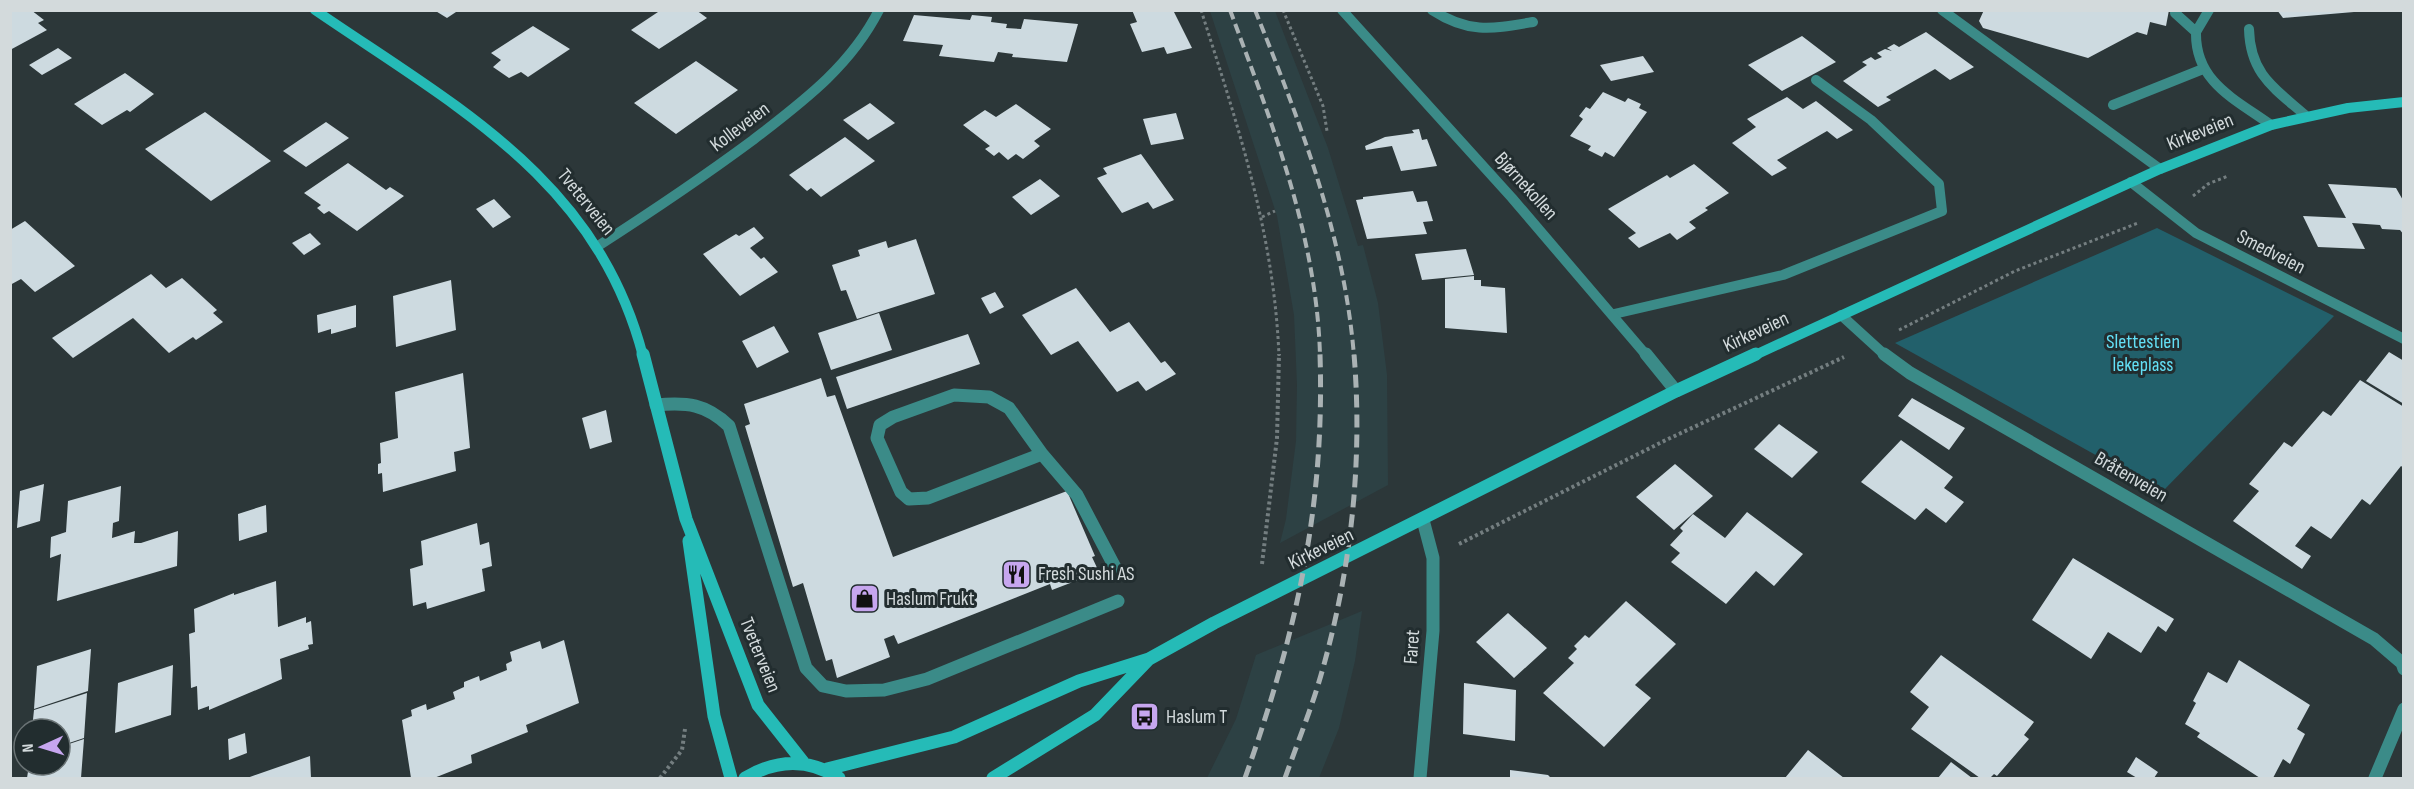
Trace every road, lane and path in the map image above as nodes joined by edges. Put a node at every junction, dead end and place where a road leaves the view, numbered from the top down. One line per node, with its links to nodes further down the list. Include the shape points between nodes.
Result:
1 (315, 10): 26 (main road, Tveterveien, via 494,133 561,197)
2 (879, 10): 26 (street, Kolleveien, via 845,64 787,114 687,189)
3 (1200, 10): 25 (path, via 1244,144)
4 (1283, 10): 19 (path, via 1323,105)
5 (1342, 10): 27 (street, Bjørnekollen)
6 (1432, 10): 10 (street, via 1450,24 1468,29)
7 (1942, 10): 20 (street)
8 (2209, 10): 12 (street)
9 (2175, 13): 12 (street)
10 (1533, 22)
11 (2249, 29): 17 (street, via 2247,49 2251,60 2267,81)
12 (2196, 32): 13 (street, via 2197,56)
13 (2203, 69): 16 (street); 18 (street)
14 (1816, 80): 27 (street, via 1871,120 1939,184 1942,211 1783,275)
15 (2403, 102): 17 (main road, Kirkeveien)
16 (2113, 105)
17 (2305, 116): 18 (main road, Kirkeveien)
18 (2271, 125): 20 (main road, Kirkeveien)
19 (1326, 131)
20 (2160, 169): 22 (main road, Kirkeveien)
21 (2237, 172): 24 (path, via 2208,184)
22 (2131, 182): 24 (street, Smedveien); 28 (main road, Kirkeveien)
23 (1275, 211): 25 (path)
24 (2169, 214): 29 (street, Smedveien, via 2246,260); 30 (path, via 2119,229 2015,271)
25 (1262, 217): 37 (path, via 1275,295 1280,401)
26 (598, 246): 32 (main road, Tveterveien, via 638,336)
27 (1614, 314): 31 (street, Bjørnekollen)
28 (1841, 315): 30 (street, Bråtenveien); 31 (main road, Kirkeveien)
29 (2403, 339)
30 (1871, 345): 36 (path, via 1666,440); 41 (street, Bråtenveien, via 1910,374 2374,639)
31 (1676, 391): 35 (main road, Kirkeveien)
32 (656, 405): 34 (main road, Tveterveien); 39 (street, via 689,402 712,410 729,426 806,668 823,686 846,691 884,690 927,679)
33 (1042, 454): 33 (street, via 1009,408 989,397 954,395 893,417 880,425 877,438 901,492 909,499 928,498); 38 (street, via 1077,495)
34 (686, 519): 44 (main road, Tveterveien, via 758,705); 47 (main road, Tveterveien, via 714,716)
35 (1423, 520): 36 (street, Faret); 40 (main road, Kirkeveien)
36 (1433, 558): 51 (street, Faret, via 1433,631)
37 (1262, 564)
38 (1118, 573)
39 (1118, 600)
40 (1149, 659): 45 (main road, Kirkeveien, via 1079,681 954,737); 50 (main road, Kirkeveien, via 1095,716)
41 (2403, 665)
42 (2403, 709): 52 (street)
43 (686, 725): 46 (path, via 682,750)
44 (803, 762): 45 (main road); 48 (main road, via 778,763)
45 (827, 769): 49 (main road)
46 (660, 778)
47 (731, 778)
48 (745, 778)
49 (839, 778)
50 (993, 778)
51 (1420, 778)
52 (2375, 778)

